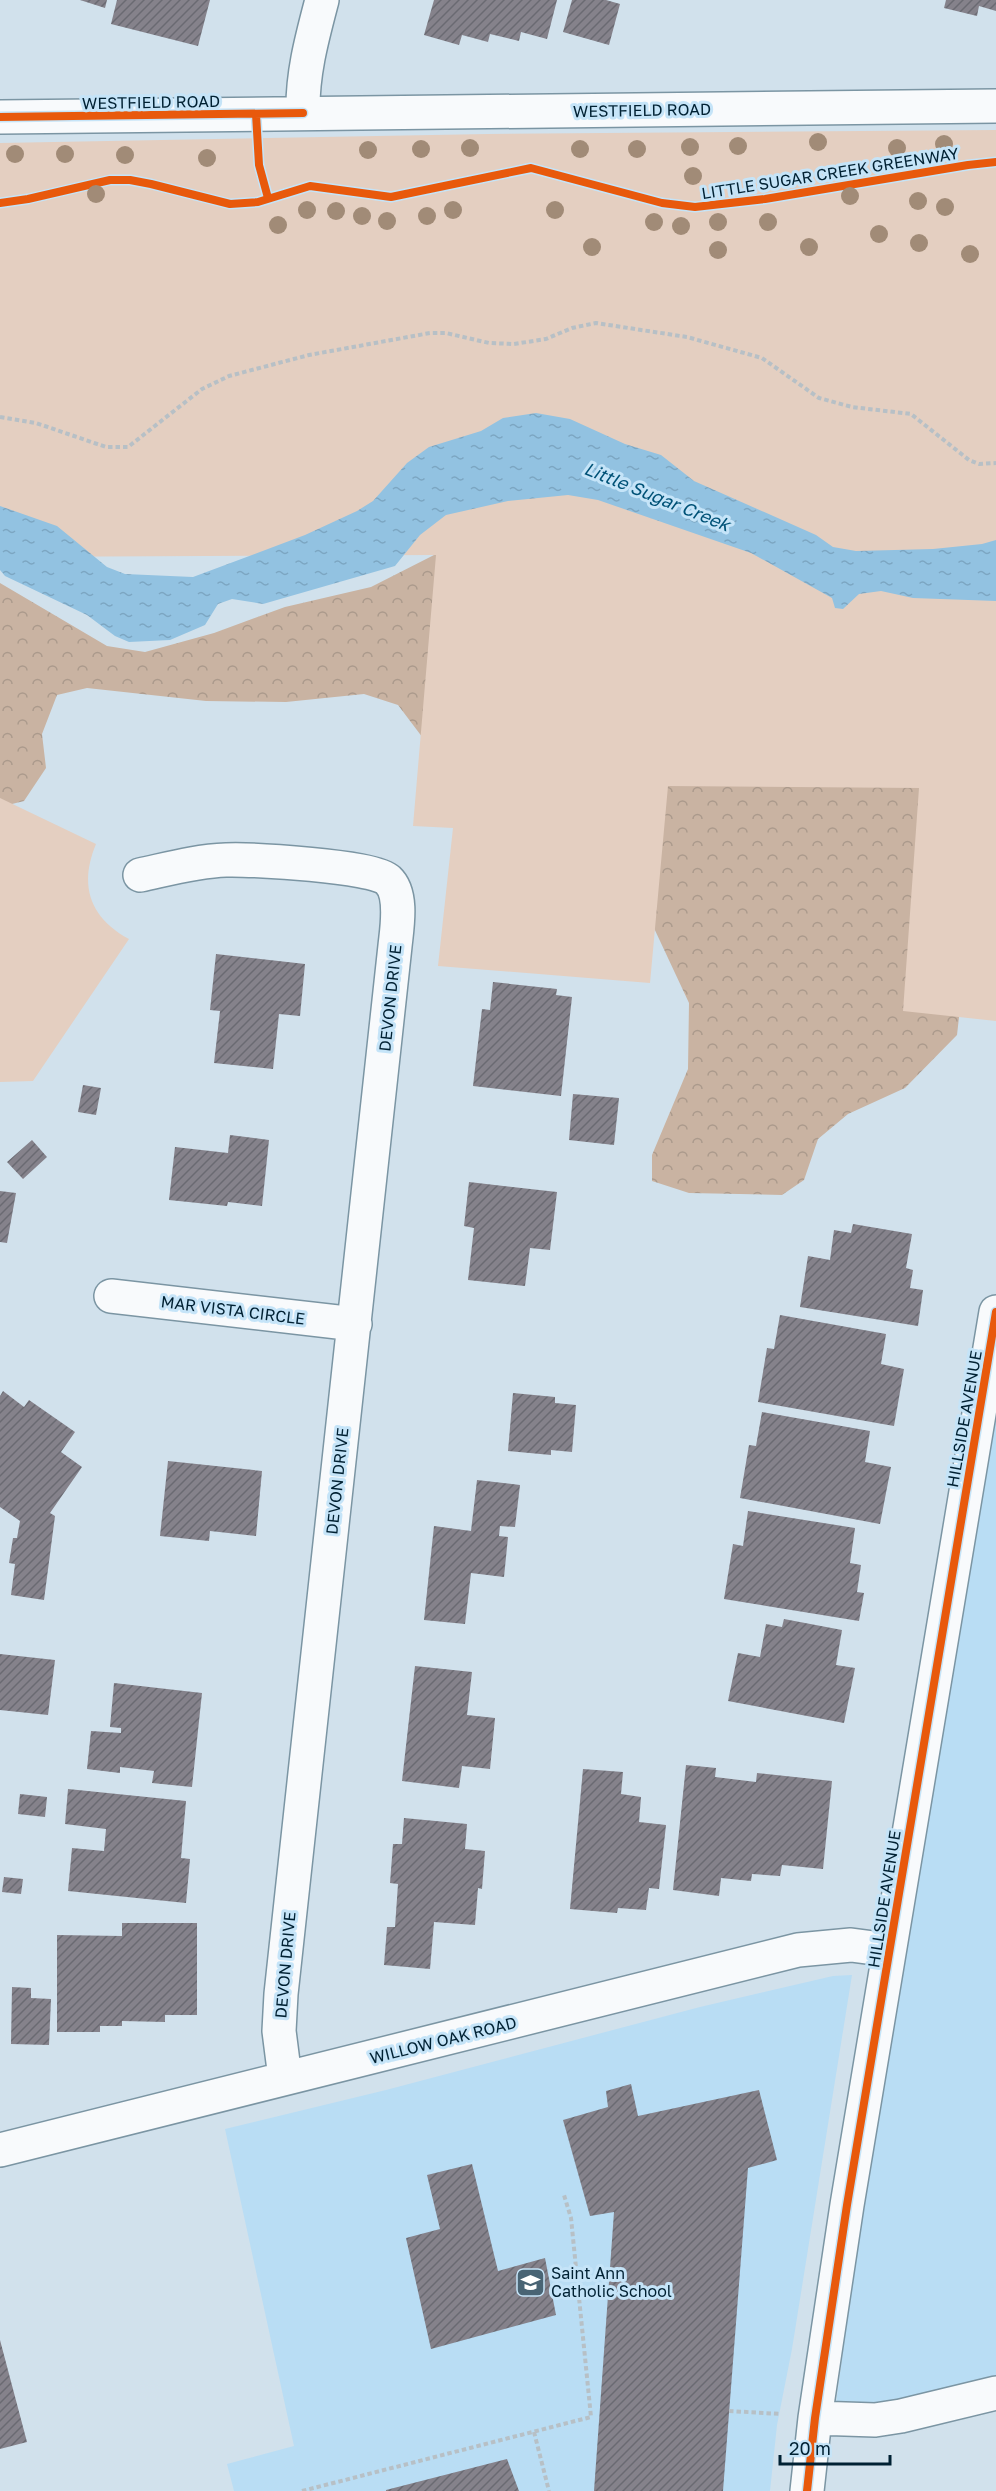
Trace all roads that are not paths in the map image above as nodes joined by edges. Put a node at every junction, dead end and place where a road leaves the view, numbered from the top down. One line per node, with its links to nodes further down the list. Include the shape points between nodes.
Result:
1 (322, 0): 3 (street, via 306,63)
2 (996, 106): 3 (street, WESTFIELD ROAD)
3 (303, 113): 4 (street, WESTFIELD ROAD)
4 (0, 117)
5 (140, 875): 8 (street, DEVON DRIVE, via 202,862 246,860 369,873 385,877 392,885 397,905 396,938)
6 (111, 1296): 8 (street, MAR VISTA CIRCLE)
7 (996, 1312): 9 (street, HILLSIDE AVENUE)
8 (355, 1324): 10 (street, DEVON DRIVE, via 280,2004)
9 (889, 1950): 10 (street, WILLOW OAK ROAD, via 851,1946 798,1950); 13 (street, HILLSIDE AVENUE)
10 (285, 2078): 11 (street, WILLOW OAK ROAD)
11 (0, 2150)
12 (996, 2394): 13 (street, via 875,2420)
13 (800, 2416): 14 (street, HILLSIDE AVENUE)
14 (807, 2491)

